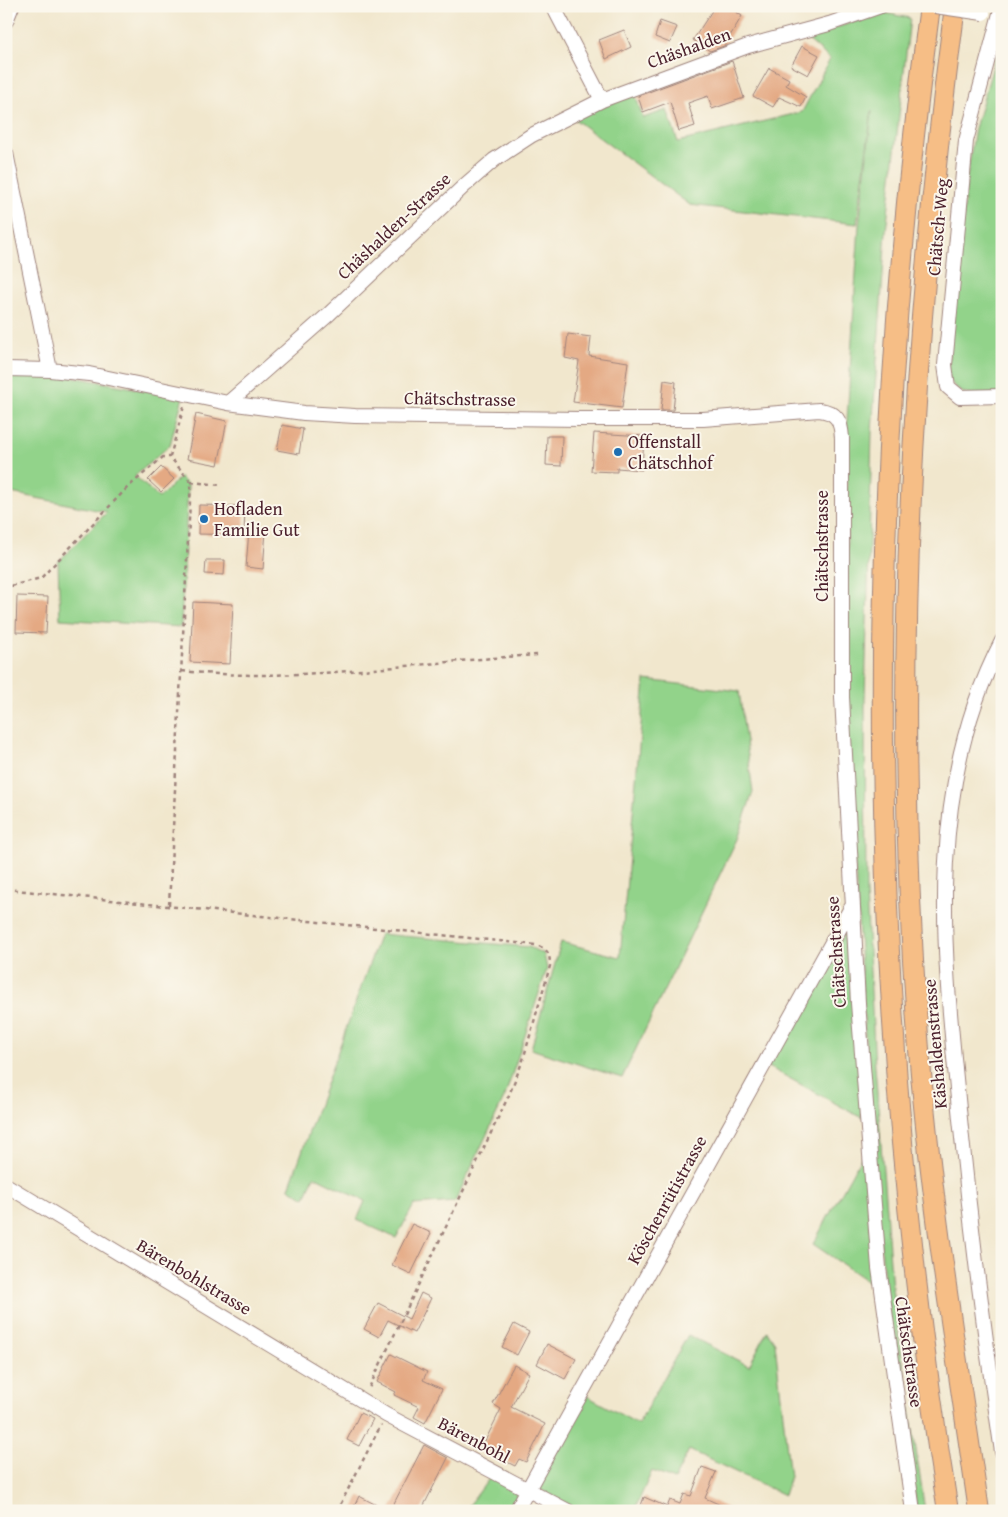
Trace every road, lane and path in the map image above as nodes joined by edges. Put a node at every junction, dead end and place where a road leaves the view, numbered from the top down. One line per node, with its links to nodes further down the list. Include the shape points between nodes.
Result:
1 (12, 6): 8 (street)
2 (881, 6): 9 (street, Chäshalden, via 829,24 763,40)
3 (930, 6): 35 (highway, via 906,211 891,400 882,737 888,939 901,1132 924,1343)
4 (935, 6): 7 (street, bridge, via 983,13)
5 (955, 6): 36 (highway, via 932,204 916,402 908,602 908,775 916,1006 927,1139 943,1272)
6 (555, 11): 9 (street)
7 (1000, 11): 14 (street, Chätsch-Weg, via 973,109 963,161 945,365 948,386 960,397)
8 (6, 21)
9 (602, 100): 15 (street, Chäshalden-Strasse, via 558,121 494,160)
10 (6, 153): 12 (street)
11 (6, 369): 12 (street, Chätschstrasse)
12 (50, 370): 13 (street, Chätschstrasse, via 127,380)
13 (188, 394): 15 (street, Chätschstrasse); 16 (path)
14 (1002, 396)
15 (228, 403): 25 (street, Chätschstrasse, via 304,413 384,417 703,419 819,410 833,413 842,426 842,669)
16 (170, 457): 17 (path); 19 (path, via 164,457 127,488 42,578)
17 (191, 482): 18 (path); 22 (path)
18 (221, 485)
19 (11, 586)
20 (1002, 641): 29 (street, Käshaldenstrasse, via 972,709 958,759 948,817 944,902 967,1189)
21 (539, 655): 22 (path, via 344,672 209,674)
22 (182, 671): 24 (path)
23 (6, 889): 24 (path)
24 (169, 904): 27 (path, via 536,945 545,948 550,955 550,966 523,1060 509,1096)
25 (851, 908): 30 (street, Köschenrütistrasse); 34 (street, Chätschstrasse, via 873,1211)
26 (6, 1186): 27 (street, Bärenbohlstrasse)
27 (363, 1400): 28 (street, Bärenbohl)
28 (386, 1415): 30 (street, Bärenbohl); 31 (path)
29 (1002, 1452)
30 (528, 1490): 32 (street, Köschenrütistrasse); 33 (street, Bärenbohl)
31 (337, 1511)
32 (516, 1511)
33 (568, 1511)
34 (913, 1511)
35 (948, 1511)
36 (979, 1511)

